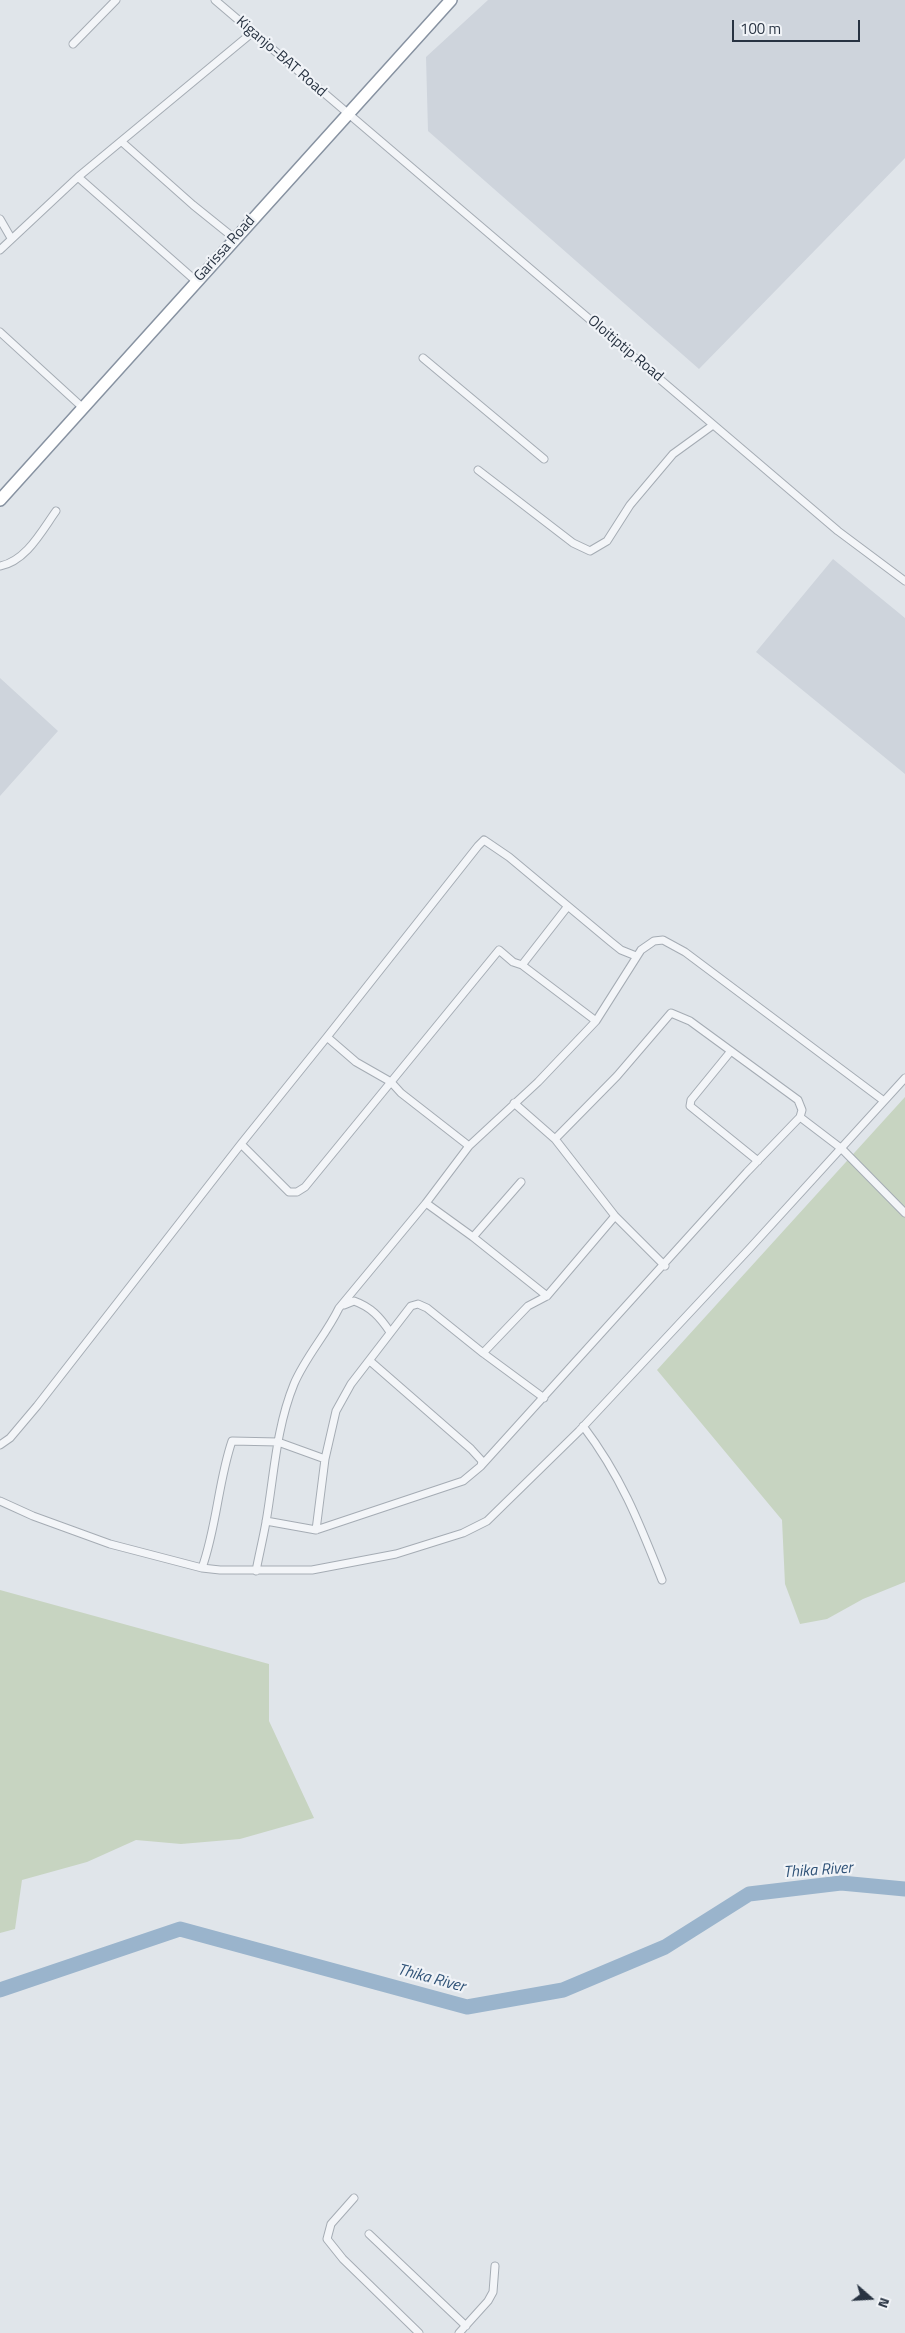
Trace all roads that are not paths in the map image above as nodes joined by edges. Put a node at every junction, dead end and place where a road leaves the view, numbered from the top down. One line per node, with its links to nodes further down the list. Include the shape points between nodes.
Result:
1 (116, 0): 5 (street)
2 (215, 0): 4 (street, Kiganjo-BAT Road)
3 (451, 0): 6 (highway, Garissa Road)
4 (253, 32): 6 (street, Kiganjo-BAT Road); 7 (street)
5 (73, 44)
6 (347, 114): 11 (highway, Garissa Road); 17 (street, Oloitiptip Road)
7 (122, 142): 8 (street); 11 (street)
8 (78, 177): 10 (street, via 26,228); 13 (street)
9 (0, 219): 10 (street)
10 (11, 238): 12 (street)
11 (234, 238): 13 (highway, Garissa Road)
12 (0, 250)
13 (196, 281): 16 (highway, Garissa Road)
14 (0, 332): 16 (street)
15 (423, 358): 18 (street)
16 (82, 408): 20 (highway, Garissa Road)
17 (713, 424): 19 (street, via 673,454 630,505 607,541 590,551 573,543); 23 (street, Oloitiptip Road, via 838,531)
18 (544, 460)
19 (478, 470)
20 (1, 496)
21 (56, 511): 22 (street, via 32,545 12,564)
22 (0, 566)
23 (905, 581)
24 (568, 906): 25 (street, via 621,950); 26 (street); 28 (street, via 484,840)
25 (636, 956): 27 (street); 32 (street, via 654,941 670,943)
26 (522, 965): 27 (street); 31 (street, via 512,962 499,950)
27 (596, 1021): 33 (street)
28 (327, 1037): 31 (street, via 356,1062); 36 (street)
29 (731, 1051): 34 (street, via 798,1100 802,1110); 35 (street, via 690,1021 671,1013 617,1076); 39 (street, via 691,1100 690,1106)
30 (905, 1078): 32 (street)
31 (391, 1082): 36 (street, via 305,1187 297,1192 289,1192); 37 (street)
32 (884, 1101): 38 (street)
33 (514, 1103): 35 (street); 37 (street)
34 (800, 1117): 38 (street); 39 (street)
35 (555, 1139): 43 (street)
36 (241, 1144): 54 (street, via 37,1406)
37 (469, 1146): 41 (street)
38 (842, 1148): 42 (street); 52 (street)
39 (758, 1161): 45 (street)
40 (521, 1182): 44 (street)
41 (426, 1204): 44 (street); 47 (street)
42 (905, 1213)
43 (615, 1216): 45 (street); 46 (street)
44 (473, 1237): 46 (street)
45 (665, 1266): 51 (street)
46 (547, 1296): 49 (street, via 528,1306)
47 (339, 1308): 48 (street, via 351,1301 362,1304 372,1310); 53 (street, via 297,1377)
48 (390, 1332): 49 (street, via 412,1306 418,1304); 50 (street)
49 (483, 1353): 51 (street)
50 (370, 1361): 55 (street, via 351,1384 336,1411); 56 (street, via 471,1449 482,1461)
51 (544, 1398): 56 (street)
52 (583, 1426): 61 (street, via 487,1522 463,1533 362,1562 312,1570); 62 (street, via 611,1465 629,1498)
53 (278, 1442): 55 (street); 58 (street); 60 (street, via 232,1441 223,1468)
54 (0, 1445)
55 (325, 1459): 59 (street)
56 (482, 1466): 59 (street, via 463,1481)
57 (0, 1501): 60 (street, via 110,1544)
58 (266, 1521): 59 (street); 61 (street)
59 (316, 1530)
60 (202, 1568): 61 (street)
61 (256, 1571)
62 (662, 1580)
63 (354, 2198): 67 (street, via 331,2224 327,2239 343,2259)
64 (369, 2234): 66 (street)
65 (495, 2266): 66 (street, via 493,2292)
66 (466, 2326): 68 (street)
67 (419, 2333)
68 (460, 2333)

